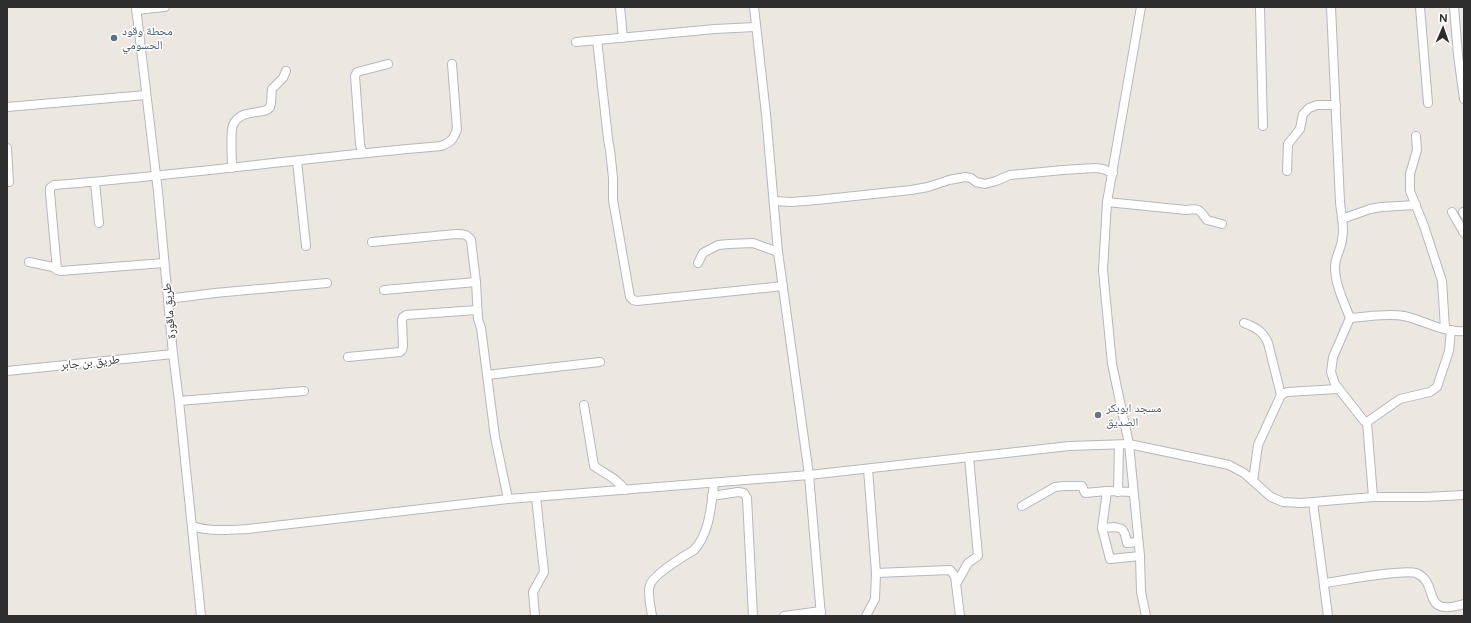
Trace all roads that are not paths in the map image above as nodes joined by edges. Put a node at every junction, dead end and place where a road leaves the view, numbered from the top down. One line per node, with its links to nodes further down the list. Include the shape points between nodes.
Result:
1 (165, 7): 9 (street)
2 (620, 7): 11 (street)
3 (754, 7): 10 (street)
4 (1141, 7): 29 (street)
5 (1260, 7): 22 (street)
6 (1332, 7): 20 (street)
7 (1420, 7): 19 (street)
8 (1454, 7): 18 (street)
9 (136, 8): 17 (street, طريق ماقورة)
10 (755, 27): 11 (street); 33 (street)
11 (623, 38): 12 (street)
12 (597, 40): 13 (street); 50 (street, via 613,178 613,200 630,297 636,300)
13 (576, 42)
14 (388, 64): 25 (street, via 357,72 355,76)
15 (452, 64): 25 (street, via 456,129 455,137 448,144)
16 (286, 71): 27 (street, via 272,89 269,109 239,117 233,125)
17 (146, 95): 21 (street); 30 (street, طريق ماقورة)
18 (1464, 99)
19 (1428, 103)
20 (1336, 105): 28 (street, via 1317,106 1303,114 1300,129 1288,144); 37 (street)
21 (7, 107)
22 (1262, 126)
23 (1416, 136): 35 (street, via 1417,150 1409,182)
24 (7, 148): 31 (street)
25 (362, 152): 26 (street)
26 (297, 161): 27 (street); 42 (street)
27 (232, 168): 30 (street)
28 (1287, 171)
29 (1113, 174): 33 (street, via 1095,168 1063,170 1010,175 985,184 965,178 911,190 817,200); 34 (street)
30 (156, 176): 32 (street); 45 (street, طريق ماقورة)
31 (10, 182)
32 (95, 182): 38 (street); 47 (street, via 54,185 50,188)
33 (774, 201): 43 (street)
34 (1107, 202): 39 (street, via 1198,209 1207,220); 69 (street, via 1103,270 1112,364)
35 (1416, 205): 37 (street, via 1370,209); 56 (street, via 1442,281)
36 (1452, 212): 40 (street)
37 (1342, 219): 54 (street, via 1343,238 1335,273)
38 (99, 223)
39 (1222, 224)
40 (1464, 233)
41 (372, 242): 48 (street, via 464,234 471,240)
42 (306, 246)
43 (778, 252): 46 (street, via 753,243 718,245 703,253); 50 (street)
44 (29, 262): 47 (street)
45 (164, 263): 47 (street); 52 (street, طريق ماقورة)
46 (698, 263)
47 (57, 270)
48 (476, 282): 51 (street); 53 (street)
49 (327, 283): 52 (street)
50 (783, 286): 73 (street)
51 (384, 290)
52 (168, 298): 58 (street, طريق ماقورة)
53 (478, 310): 59 (street, via 406,315 402,320 403,346 400,352); 62 (street)
54 (1350, 318): 56 (street, via 1402,316); 63 (street, via 1331,365)
55 (1244, 323): 65 (street, via 1258,329 1264,335)
56 (1448, 329): 57 (street); 68 (street, via 1449,351 1437,387 1430,392 1400,399)
57 (1464, 331)
58 (173, 354): 61 (street, طريق بن جابر); 66 (street, طريق ماقورة)
59 (348, 357)
60 (600, 362): 62 (street)
61 (7, 371)
62 (487, 375): 84 (street, via 495,437)
63 (1338, 389): 65 (street, via 1287,392); 68 (street, via 1362,420)
64 (304, 391): 66 (street)
65 (1281, 395): 74 (street, via 1258,445)
66 (179, 400): 87 (street, طريق ماقورة)
67 (584, 404): 76 (street, via 594,466 620,482)
68 (1367, 422): 83 (street)
69 (1129, 444): 70 (street); 74 (street, via 1229,465); 79 (street)
70 (1119, 445): 71 (street, via 1069,446); 78 (street)
71 (969, 457): 72 (street); 93 (street, via 978,556 968,563)
72 (868, 469): 73 (street); 91 (street)
73 (809, 475): 75 (street); 95 (street)
74 (1253, 481): 85 (street, via 1276,500 1292,503)
75 (714, 484): 76 (street); 81 (street)
76 (625, 490): 82 (street)
77 (1107, 491): 78 (street); 86 (street, via 1086,493 1082,486 1055,487); 88 (street)
78 (1118, 492): 79 (street)
79 (1133, 492): 89 (street)
80 (1464, 495): 83 (street)
81 (712, 496): 98 (street, via 705,531 698,545 660,573 649,586); 99 (street, via 738,492 744,493 747,498)
82 (536, 497): 84 (street); 97 (street, via 544,572 532,592)
83 (1373, 497): 85 (street)
84 (508, 499): 87 (street, via 248,528 207,530)
85 (1312, 502): 92 (street)
86 (1022, 506)
87 (192, 526): 96 (street, طريق ماقورة)
88 (1102, 528): 89 (street, via 1122,529 1127,543); 90 (street, via 1110,559)
89 (1138, 542): 90 (street)
90 (1140, 556): 103 (street, via 1141,592)
91 (876, 573): 93 (street, via 950,570 956,576); 101 (street, via 875,599)
92 (1324, 583): 94 (street, via 1414,573 1423,577 1435,604 1447,607); 104 (street)
93 (956, 584): 102 (street)
94 (1464, 604)
95 (821, 613): 100 (street)
96 (201, 616)
97 (535, 616)
98 (652, 616)
99 (754, 616)
100 (784, 616)
101 (866, 616)
102 (960, 616)
103 (1146, 616)
104 (1328, 616)

